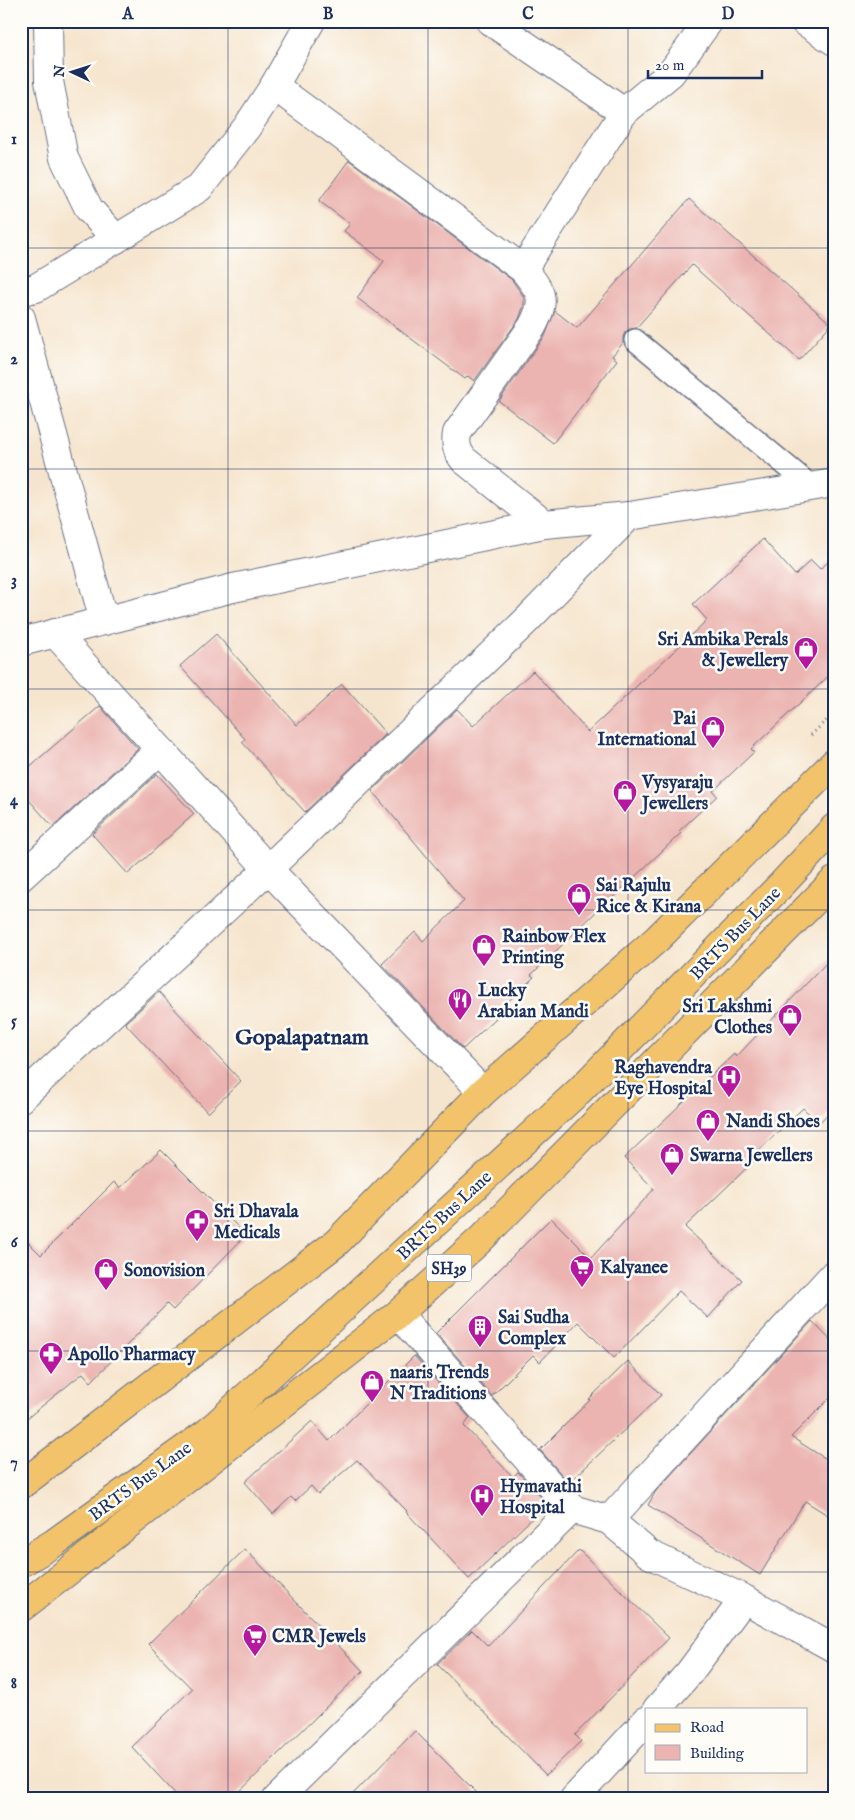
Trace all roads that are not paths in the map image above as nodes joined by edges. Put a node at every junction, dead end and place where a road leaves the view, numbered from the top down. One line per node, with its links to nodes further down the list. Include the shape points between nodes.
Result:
1 (48, 21): 9 (street, via 49,80 64,158 89,209)
2 (311, 21): 7 (street)
3 (490, 21): 8 (street)
4 (709, 21): 8 (street, via 671,72)
5 (804, 21): 6 (street)
6 (834, 41)
7 (274, 86): 9 (street, via 247,127 199,188); 10 (street)
8 (624, 112): 10 (street)
9 (116, 239): 11 (street, via 36,288)
10 (522, 269): 16 (street, via 541,295 539,315 457,433 455,443 464,460)
11 (21, 291)
12 (21, 318): 17 (street)
13 (635, 340): 14 (lane)
14 (822, 485): 15 (street)
15 (629, 516): 16 (street); 23 (street, via 526,621)
16 (544, 524): 17 (street, via 233,588)
17 (104, 621): 18 (street)
18 (55, 633): 19 (street); 20 (street)
19 (21, 642)
20 (160, 750): 23 (street); 24 (street)
21 (834, 763): 26 (main road, via 657,939)
22 (834, 828): 33 (main road, BRTS Bus Lane, via 579,1091 208,1432 54,1543)
23 (268, 868): 26 (street); 27 (street)
24 (21, 878)
25 (834, 881): 29 (main road, SH39, via 480,1240)
26 (483, 1092): 30 (main road, via 336,1243)
27 (21, 1098)
28 (834, 1274): 32 (street)
29 (398, 1314): 31 (street); 35 (main road, SH39)
30 (21, 1485)
31 (572, 1509): 32 (street); 39 (street)
32 (609, 1520): 34 (street, via 649,1554)
33 (21, 1563)
34 (744, 1599): 36 (street); 37 (street, via 689,1673)
35 (21, 1608)
36 (834, 1648)
37 (658, 1708)
38 (645, 1722): 40 (street)
39 (278, 1799)
40 (574, 1799)

